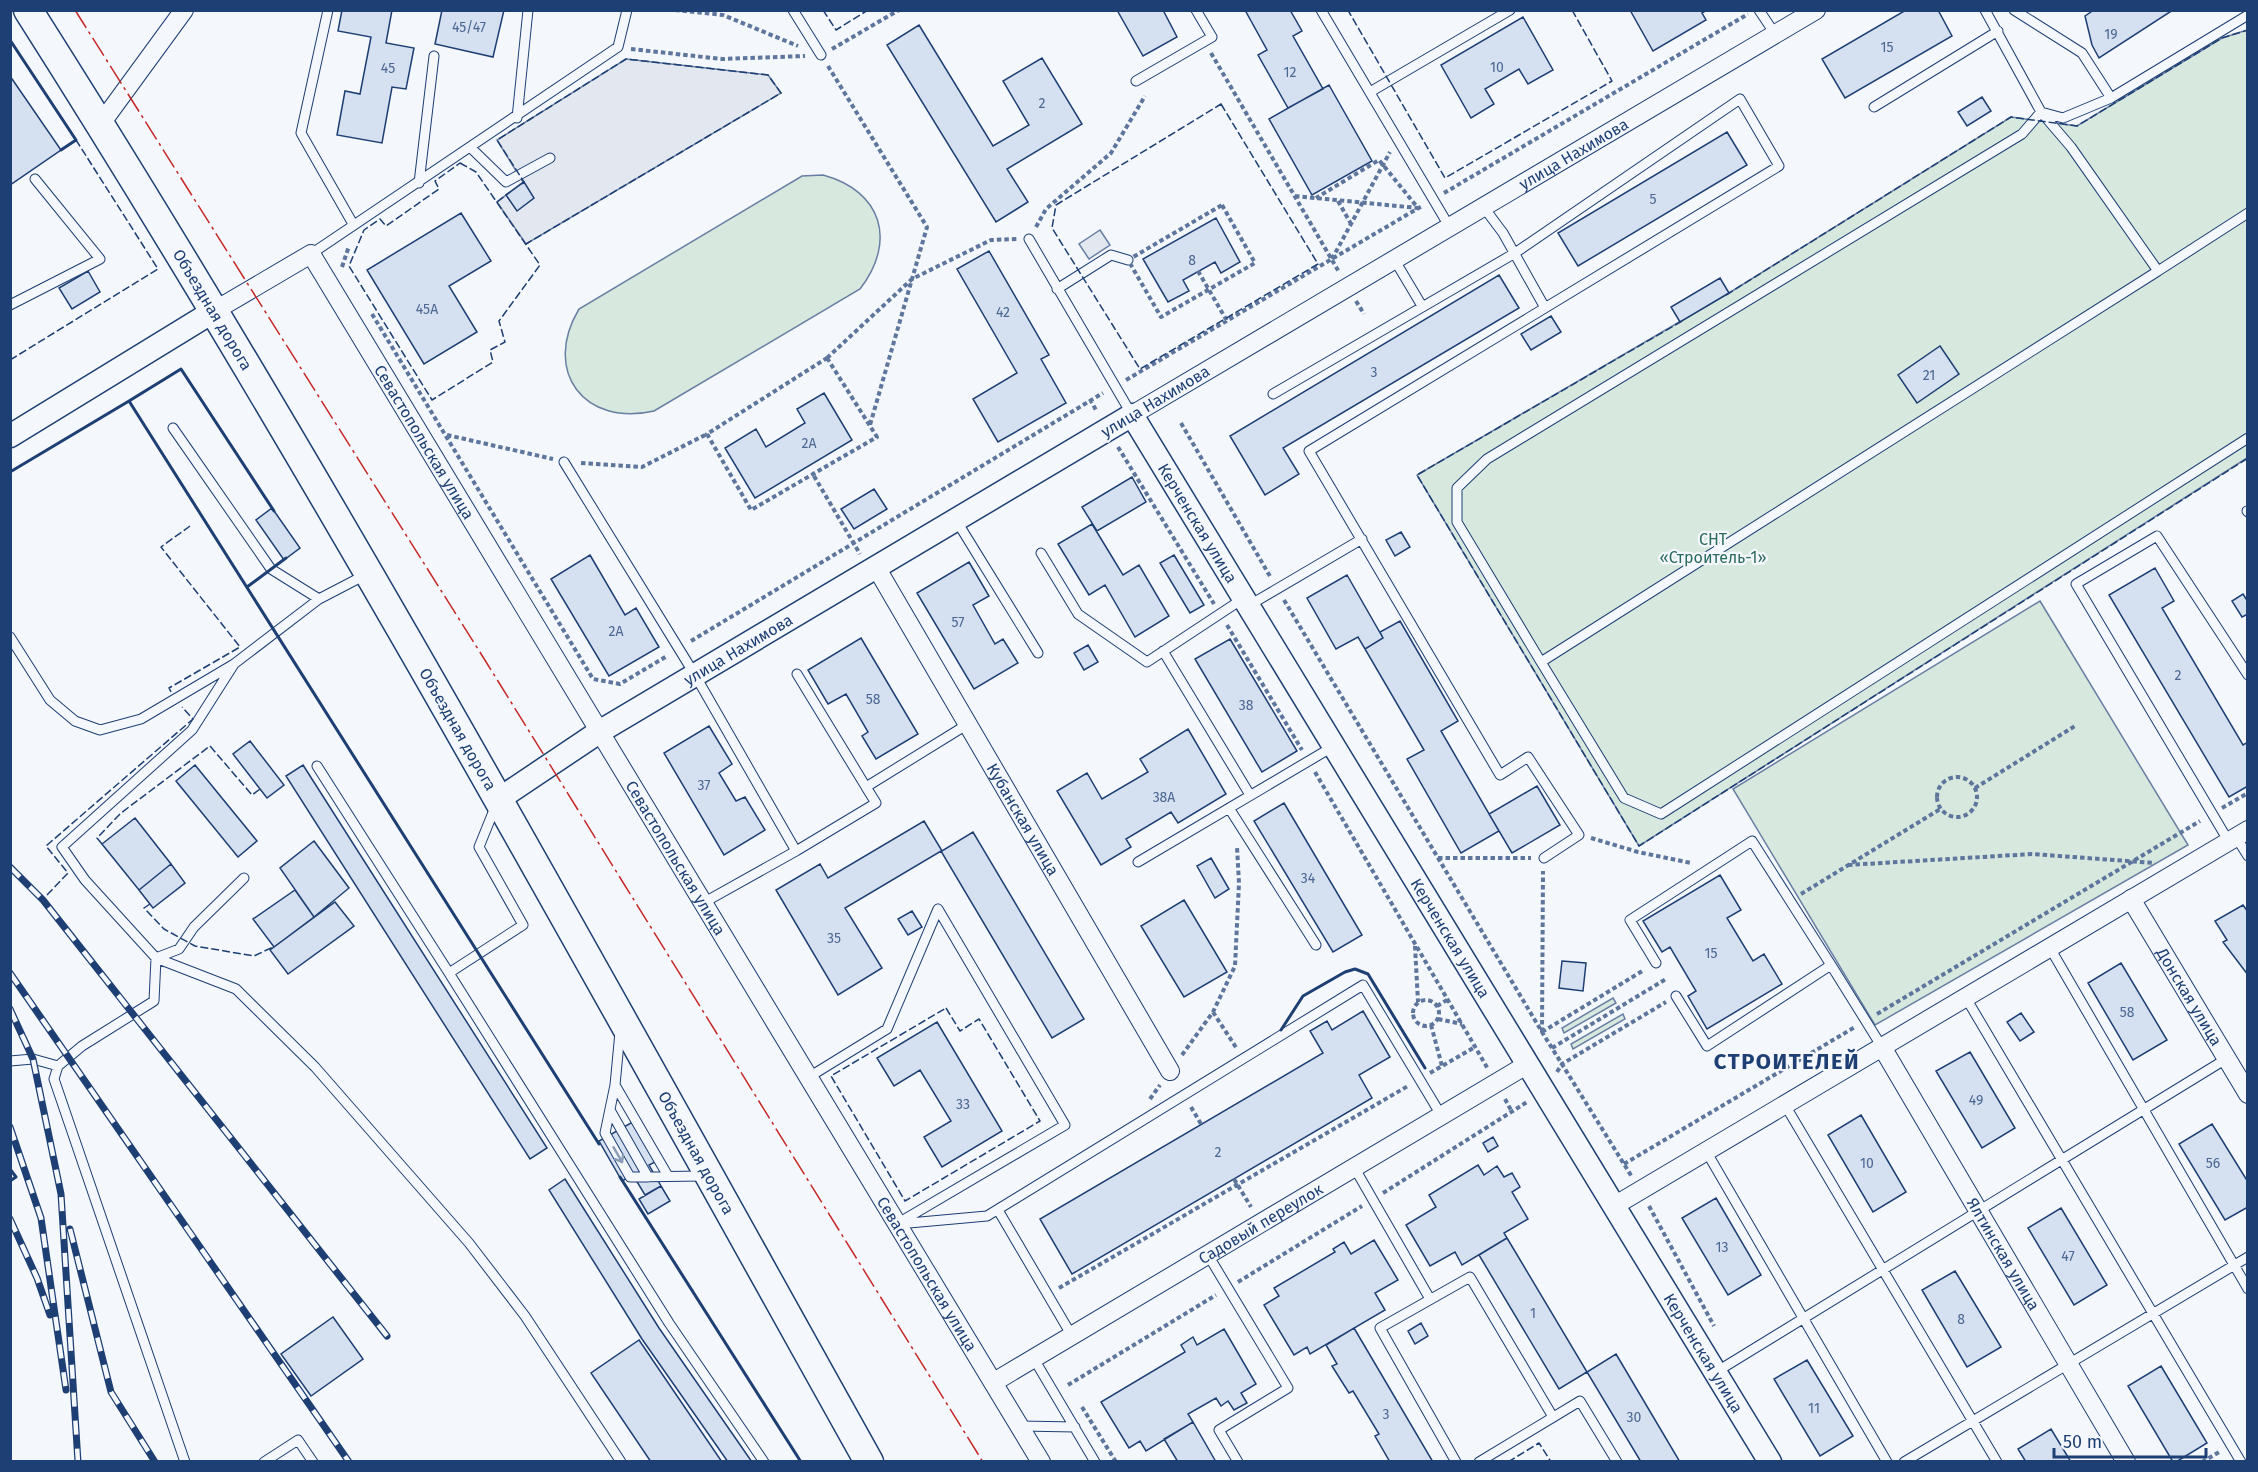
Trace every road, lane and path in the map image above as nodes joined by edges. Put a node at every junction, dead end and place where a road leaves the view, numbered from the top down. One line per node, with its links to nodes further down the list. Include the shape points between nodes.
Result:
1 (28, 10): 31 (main road, Объездная дорога)
2 (184, 10): 31 (street)
3 (328, 10): 46 (lane, via 301,133)
4 (528, 10): 30 (lane)
5 (627, 10): 21 (lane)
6 (675, 10): 22 (path, via 723,15)
7 (793, 10): 22 (lane)
8 (899, 10): 22 (path)
9 (1196, 10): 20 (lane, via 1212,38)
10 (1321, 10): 25 (lane)
11 (1510, 10): 25 (lane)
12 (1754, 10): 40 (path)
13 (1759, 10): 19 (lane)
14 (1816, 10): 19 (street, улица Нахимова)
15 (1985, 10): 18 (lane)
16 (2017, 11): 27 (lane, via 2082,53)
17 (2247, 15): 27 (lane)
18 (1998, 31): 28 (lane); 29 (lane)
19 (1775, 34): 43 (street, улица Нахимова)
20 (1204, 42): 24 (lane); 38 (path)
21 (618, 47): 22 (path, via 722,59); 30 (lane)
22 (821, 55): 59 (path, via 927,227)
23 (434, 56): 37 (lane)
24 (1136, 81)
25 (1370, 92): 32 (lane)
26 (1144, 96): 49 (path, via 1111,153 1046,210)
27 (2111, 98): 29 (lane, via 2063,118)
28 (1874, 107)
29 (2041, 112): 56 (lane, via 2071,147); 95 (lane, via 2022,134 1486,459 1457,488 1457,522)
30 (517, 118): 33 (lane)
31 (100, 125): 67 (main road, Объездная дорога)
32 (1398, 139): 35 (path); 40 (lane)
33 (471, 148): 34 (lane, via 506,182); 37 (lane)
34 (550, 158)
35 (1383, 165): 39 (path, via 1379,160); 42 (path); 44 (path)
36 (35, 179): 63 (lane, via 100,260)
37 (419, 183): 46 (lane)
38 (1294, 196): 39 (path); 55 (path)
39 (1316, 198): 41 (path)
40 (1434, 199): 44 (path); 48 (lane)
41 (1338, 201): 42 (path); 47 (path)
42 (1363, 203): 44 (path); 47 (path)
43 (1482, 205): 48 (street, улица Нахимова); 51 (lane)
44 (1418, 208): 55 (path)
45 (2247, 213): 56 (lane)
46 (353, 224): 52 (lane)
47 (1351, 224): 55 (path)
48 (1449, 226): 53 (street, улица Нахимова)
49 (1029, 239): 59 (path, via 991,240); 61 (lane)
50 (349, 244): 58 (path, via 341,265)
51 (1515, 253): 65 (lane); 66 (lane); 66 (lane, via 1740,99 1779,166)
52 (311, 254): 67 (street); 102 (street, Севастопольская улица)
53 (1394, 259): 60 (street, улица Нахимова); 65 (lane)
54 (1128, 260): 61 (lane, via 1110,255); 62 (path, via 1161,317); 62 (path, via 1222,205 1255,263)
55 (1332, 260): 60 (path); 68 (path)
56 (2158, 271): 95 (lane)
57 (1198, 272): 62 (path)
58 (348, 275)
59 (912, 279): 69 (path); 74 (path)
60 (1348, 287): 72 (street, улица Нахимова)
61 (1057, 289): 70 (lane)
62 (1209, 290): 68 (path)
63 (10, 305)
64 (366, 305): 77 (path)
65 (1422, 306): 71 (lane)
66 (1544, 306): 83 (lane, via 1309,451)
67 (214, 310): 78 (street); 87 (main road, Объездная дорога)
68 (1227, 321): 70 (path)
69 (827, 358): 74 (path); 76 (path)
70 (1115, 387): 72 (lane); 84 (path)
71 (1273, 394)
72 (1132, 415): 82 (street, улица Нахимова); 90 (street, Керченская улица)
73 (1181, 423): 88 (path)
74 (870, 425): 81 (path, via 877,437)
75 (173, 428): 89 (lane, via 271,569)
76 (707, 434): 80 (path, via 642,467); 81 (path, via 751,510)
77 (447, 435): 80 (path); 92 (path, via 593,679 620,684)
78 (10, 436)
79 (2247, 438): 95 (lane, via 1661,814 1624,798)
80 (564, 462): 92 (lane)
81 (814, 476): 84 (path)
82 (956, 520): 86 (street, улица Нахимова); 94 (lane)
83 (1362, 539): 88 (lane); 113 (lane, via 1500,775 1528,757)
84 (853, 541): 86 (path); 92 (path)
85 (1041, 553): 93 (lane, via 1078,614 1147,662)
86 (873, 569): 98 (street, улица Нахимова); 100 (street, Кубанская улица)
87 (369, 573): 89 (lane); 109 (main road, Объездная дорога)
88 (1277, 588): 90 (lane); 117 (path)
89 (320, 599): 96 (lane)
90 (1246, 602): 93 (lane); 103 (street, Керченская улица)
91 (10, 637): 96 (lane, via 50,700 75,721 100,730 141,719)
92 (679, 648): 98 (lane)
93 (1163, 651): 108 (lane)
94 (1038, 653)
95 (1541, 662)
96 (234, 664): 131 (lane, via 192,730 62,847 85,880)
97 (797, 674): 105 (lane)
98 (695, 675): 102 (street, улица Нахимова); 115 (lane)
99 (2247, 675): 112 (lane, via 2157,536 2076,584)
100 (968, 724): 105 (lane); 158 (street, Кубанская улица)
101 (2075, 726): 106 (path)
102 (599, 732): 109 (street, улица Нахимова); 127 (street, Севастопольская улица)
103 (1334, 746): 108 (lane); 154 (street, Керченская улица)
104 (317, 765): 134 (lane)
105 (867, 787): 115 (lane, via 876,803)
106 (1975, 788): 110 (path, via 1975,808 1962,817 1946,814); 110 (path, via 1968,779 1953,776 1940,786 1937,801)
107 (2247, 793): 112 (path)
108 (1250, 795): 111 (lane)
109 (499, 799): 134 (lane, via 479,847 523,925); 142 (main road, Объездная дорога)
110 (1942, 808): 121 (path)
111 (1232, 812): 120 (lane); 129 (lane); 141 (path, via 1239,883 1235,966)
112 (2213, 813): 114 (lane); 119 (path)
113 (1579, 835): 118 (lane); 122 (path)
114 (2237, 836): 116 (lane); 123 (street)
115 (796, 851): 127 (lane)
116 (2247, 856)
117 (1438, 858): 118 (path); 147 (path)
118 (1544, 858): 147 (path)
119 (2137, 861): 121 (path, via 2031,854); 123 (path); 144 (path)
120 (1138, 862)
121 (1848, 865): 126 (path)
122 (1713, 867): 126 (lane, via 1752,841); 132 (lane, via 1630,920)
123 (2186, 867): 125 (street)
124 (244, 878): 131 (lane, via 194,927 179,949)
125 (2132, 899): 130 (street); 152 (street, Донская улица)
126 (1790, 900): 133 (lane)
127 (703, 903): 159 (street, Севастопольская улица)
128 (1415, 944): 139 (path)
129 (1316, 945)
130 (2050, 948): 137 (street); 166 (lane)
131 (156, 958): 156 (lane, via 154,1001 82,1046); 208 (lane, via 236,989 315,1067 469,1243 525,1316)
132 (1656, 963): 135 (path); 147 (path)
133 (1831, 964): 136 (lane, via 1707,1046); 144 (lane)
134 (449, 973): 209 (lane, via 669,1323)
135 (1666, 979): 136 (path); 151 (path)
136 (1676, 996): 155 (path)
137 (1966, 998): 150 (street); 170 (lane)
138 (1448, 1000): 140 (path)
139 (1418, 1002): 140 (path, via 1431,1000); 146 (path, via 1414,1019)
140 (1437, 1006): 143 (path)
141 (1214, 1012): 148 (path); 158 (path)
142 (621, 1018): 161 (lane); 174 (main road, Объездная дорога)
143 (1438, 1019): 145 (path); 146 (path)
144 (1866, 1021): 150 (lane); 171 (path)
145 (1462, 1024)
146 (1431, 1025): 157 (path)
147 (1542, 1032): 151 (path)
148 (1235, 1045)
149 (1475, 1047): 157 (path)
150 (1882, 1047): 164 (street); 182 (street, Ялтинская улица)
151 (1552, 1048): 155 (path)
152 (2226, 1059): 163 (street, Донская улица); 166 (lane)
153 (10, 1061): 156 (lane, via 33,1059)
154 (1528, 1064): 162 (street, Керченская улица); 167 (street, Садовый переулок)
155 (1562, 1064): 162 (path); 171 (path)
156 (58, 1066): 205 (lane, via 54,1079)
157 (1442, 1066): 160 (path)
158 (1170, 1071): 168 (path)
159 (809, 1077): 183 (street, Севастопольская улица); 183 (lane, via 887,1029 938,909 1065,1125)
160 (1420, 1079): 167 (lane); 168 (lane, via 1363,985); 177 (path)
161 (615, 1085): 165 (lane); 173 (lane)
162 (1544, 1091): 179 (path); 180 (street, Керченская улица)
163 (2247, 1094)
164 (1785, 1105): 169 (street); 188 (lane)
165 (610, 1110): 175 (lane); 175 (lane, one-way to 175, via 605,1133 630,1177)
166 (2143, 1110): 170 (lane); 187 (lane)
167 (1442, 1115): 172 (street, Садовый переулок)
168 (1127, 1130): 181 (lane)
169 (1706, 1151): 178 (street); 194 (lane)
170 (2062, 1160): 182 (lane); 193 (lane)
171 (1624, 1164): 178 (path)
172 (1354, 1167): 179 (lane); 184 (street, Садовый переулок)
173 (668, 1176): 174 (lane); 175 (lane)
174 (710, 1176): 210 (main road, Объездная дорога)
175 (648, 1177)
176 (1234, 1179): 177 (path)
177 (1238, 1185): 184 (path); 191 (path)
178 (1641, 1190): 180 (street); 198 (path)
179 (1373, 1199): 189 (path); 192 (lane)
180 (1614, 1206): 198 (street, Керченская улица)
181 (998, 1210): 183 (lane, via 987,1216); 191 (lane)
182 (1978, 1211): 188 (lane); 197 (street, Ялтинская улица)
183 (898, 1224): 199 (street, Севастопольская улица)
184 (1260, 1224): 185 (street, Садовый переулок)
185 (1208, 1255): 189 (lane); 195 (street, Садовый переулок)
186 (2247, 1257): 187 (lane)
187 (2233, 1265): 190 (lane); 193 (lane)
188 (1883, 1269): 194 (lane); 202 (lane)
189 (1228, 1288): 200 (path); 213 (lane, via 1288,1388 1219,1430)
190 (2247, 1289)
191 (1048, 1295): 195 (lane)
192 (1430, 1299): 201 (lane, via 1470,1277); 214 (lane, via 1380,1328)
193 (2153, 1313): 197 (lane); 222 (lane)
194 (1804, 1318): 198 (lane); 218 (lane)
195 (1072, 1336): 196 (street, Садовый переулок)
196 (1034, 1359): 199 (street, Садовый переулок); 204 (lane)
197 (2068, 1364): 202 (lane); 221 (street, Ялтинская улица)
198 (1725, 1367): 217 (street, Керченская улица)
199 (994, 1382): 203 (street, Севастопольская улица)
200 (1068, 1385)
201 (1553, 1417): 215 (lane); 216 (lane, via 1580,1401)
202 (1973, 1421): 219 (lane); 220 (lane)
203 (1020, 1426): 204 (lane); 211 (street, Севастопольская улица)
204 (1075, 1427): 212 (lane)
205 (185, 1461)
206 (264, 1461): 207 (lane, via 298,1440)
207 (313, 1461)
208 (621, 1461)
209 (764, 1461)
210 (869, 1461)
211 (1041, 1461)
212 (1095, 1461)
213 (1238, 1461)
214 (1456, 1461)
215 (1479, 1461)
216 (1617, 1461)
217 (1770, 1461)
218 (1887, 1461)
219 (1904, 1461)
220 (1997, 1461)
221 (2126, 1461)
222 (2241, 1461)

